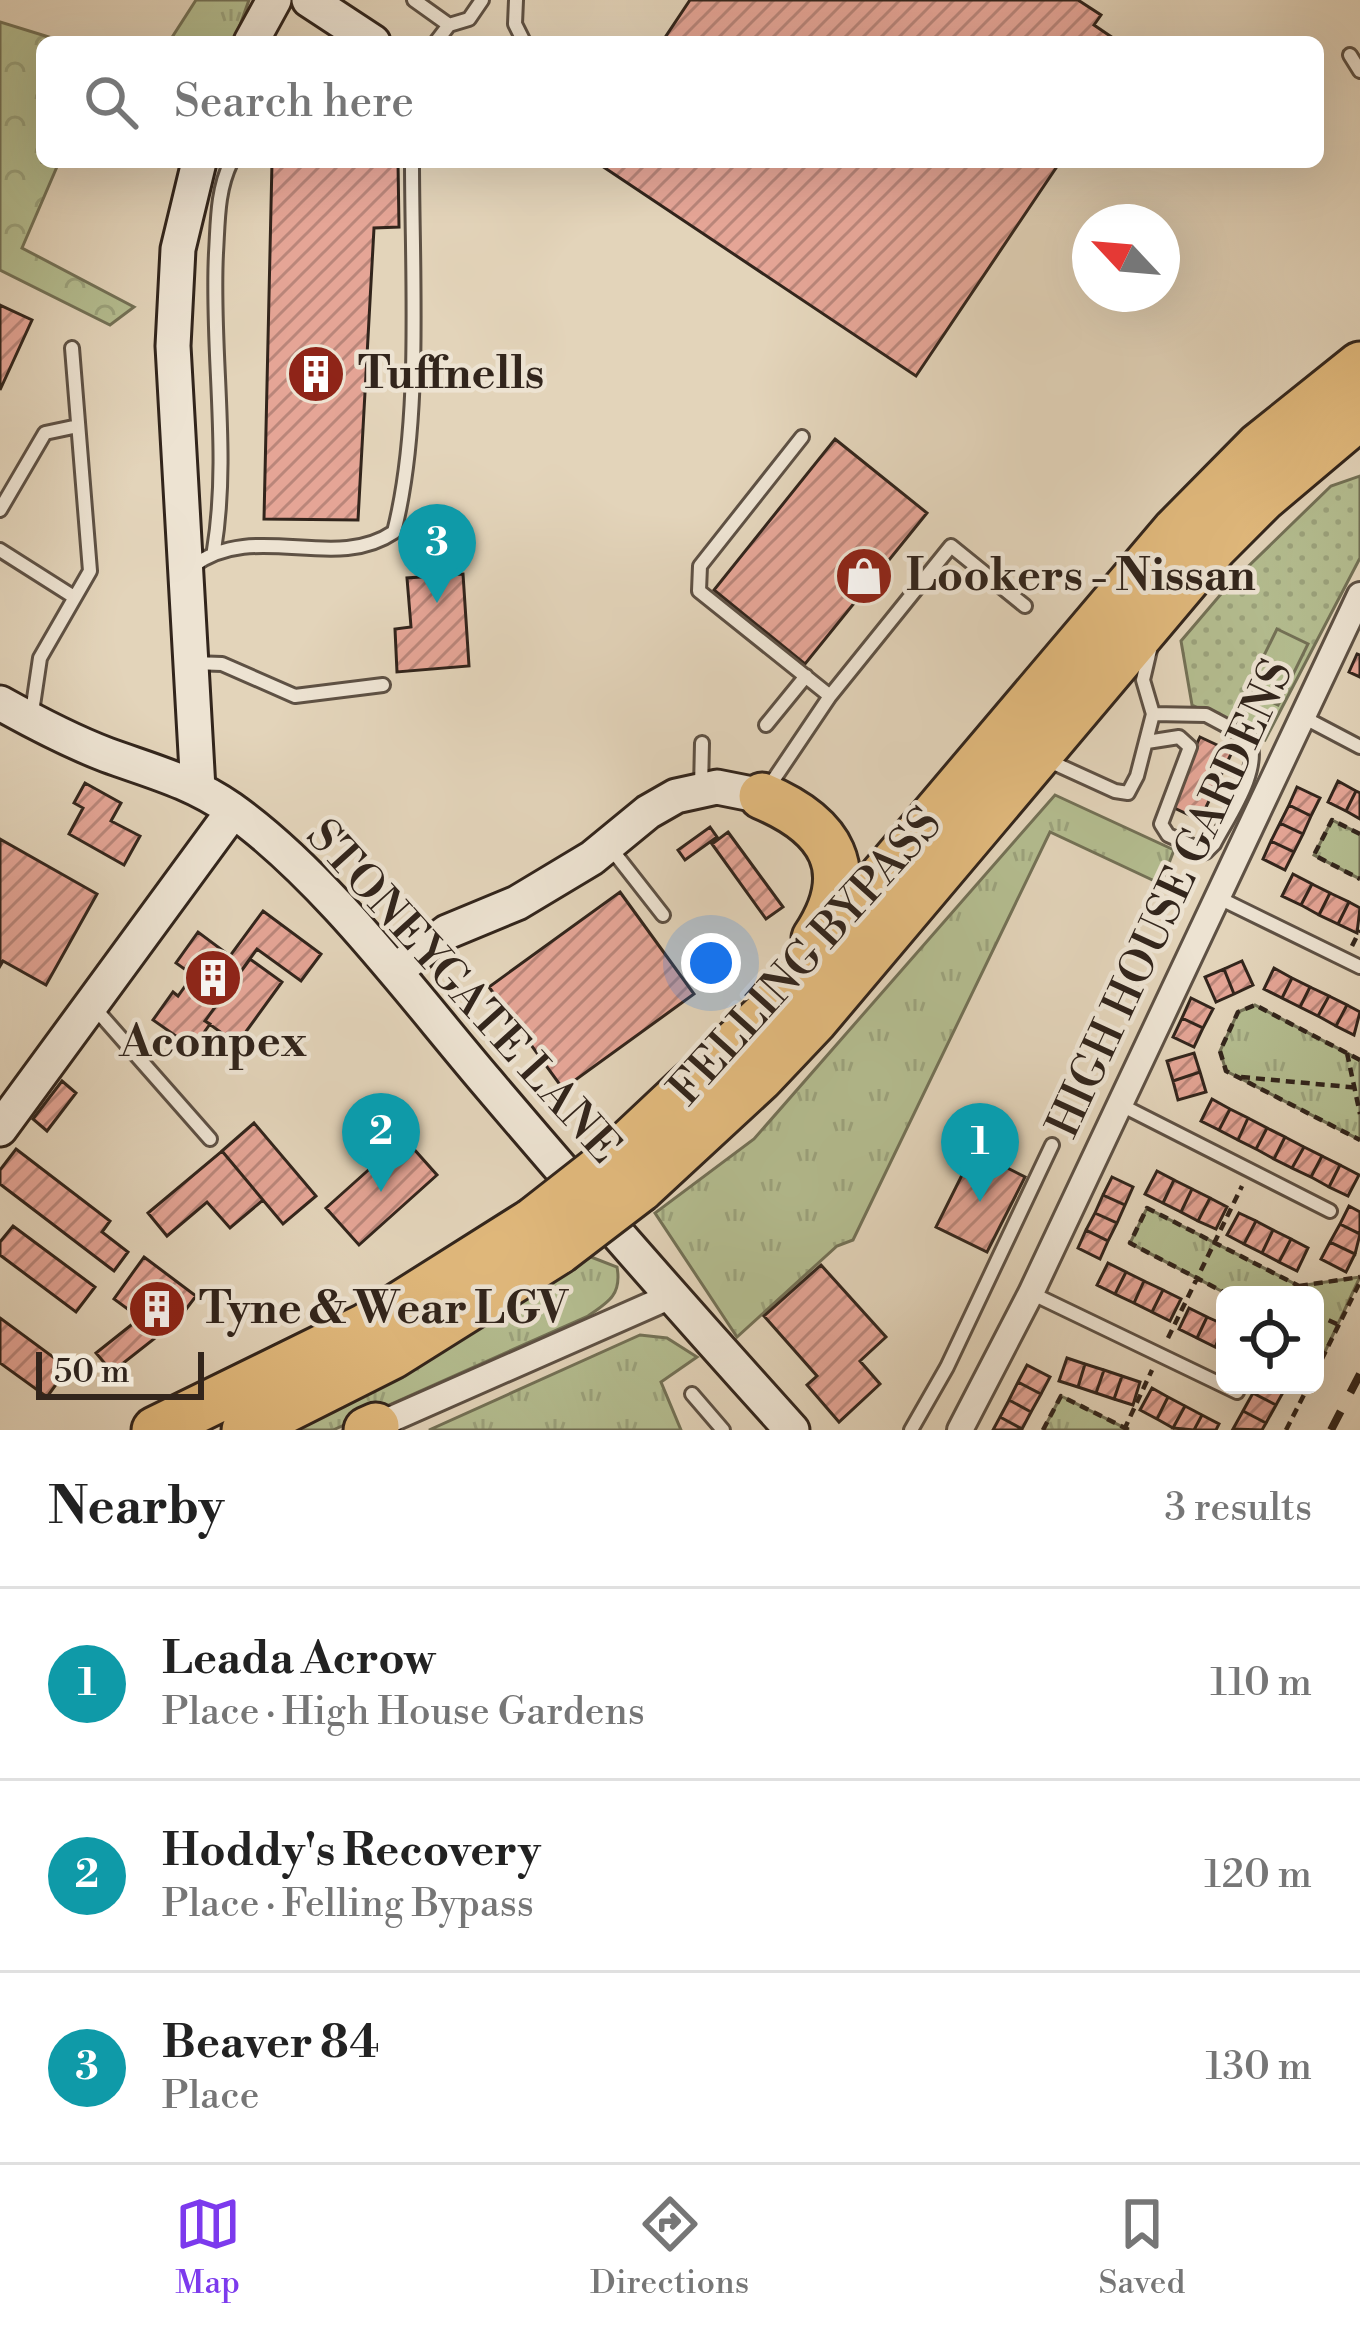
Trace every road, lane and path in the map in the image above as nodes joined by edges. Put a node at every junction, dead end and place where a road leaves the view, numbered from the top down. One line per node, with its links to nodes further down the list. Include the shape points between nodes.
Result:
1 (274, 0): 7 (street)
2 (309, 0): 8 (street)
3 (414, 0): 6 (lane)
4 (482, 0): 6 (lane, via 469,19)
5 (516, 0): 10 (lane)
6 (448, 25): 9 (lane)
7 (254, 36)
8 (364, 36)
9 (440, 36)
10 (521, 36)
11 (1350, 55): 12 (lane)
12 (1360, 71)
13 (198, 168): 23 (street, via 178,249 173,346)
14 (228, 168): 23 (lane, via 214,283 220,511)
15 (412, 168): 23 (lane, via 410,414 394,532 340,549 256,546)
16 (72, 348): 19 (lane)
17 (1360, 365): 53 (highway, FELLING BYPASS, via 1259,446 1174,531)
18 (1360, 416): 27 (highway, FELLING BYPASS, via 1263,498)
19 (78, 426): 21 (lane, via 45,433); 25 (lane, via 89,571)
20 (802, 437): 29 (lane, via 700,566 699,591)
21 (0, 510)
22 (0, 550): 25 (lane)
23 (200, 560): 28 (street)
24 (1360, 595): 34 (street, HIGH HOUSE GARDENS)
25 (74, 597): 35 (lane, via 40,658)
26 (1025, 606): 31 (lane, via 950,546)
27 (1162, 609): 33 (lane, via 1143,680); 40 (highway, FELLING BYPASS)
28 (192, 663): 30 (lane, via 222,664 295,696); 42 (street)
29 (806, 676): 31 (lane); 36 (lane)
30 (382, 685)
31 (830, 696): 43 (lane)
32 (0, 703): 35 (street, STONEYGATE LANE)
33 (1153, 714): 37 (lane); 37 (lane, via 1206,716 1249,738 1247,776 1206,851 1161,824 1190,747 1179,737)
34 (1303, 717): 39 (lane); 48 (street, HIGH HOUSE GARDENS)
35 (30, 720): 42 (street, STONEYGATE LANE)
36 (766, 725)
37 (1147, 742): 40 (lane, via 1128,793)
38 (702, 743): 41 (lane)
39 (1360, 747)
40 (1037, 755): 65 (highway, FELLING BYPASS, via 760,1078)
41 (701, 788): 43 (street); 46 (street, via 648,812)
42 (198, 789): 44 (street, STONEYGATE LANE)
43 (762, 796): 53 (highway, via 820,832 837,878 823,926)
44 (233, 811): 51 (street, STONEYGATE LANE); 52 (street)
45 (1360, 834): 47 (path, via 1332,820 1314,855)
46 (608, 845): 49 (lane); 51 (street, via 518,903 447,932)
47 (1360, 879)
48 (1215, 896): 50 (lane); 58 (street, HIGH HOUSE GARDENS)
49 (663, 915)
50 (1360, 967)
51 (395, 971): 74 (street, STONEYGATE LANE)
52 (91, 1004): 60 (street); 61 (lane)
53 (764, 1016): 65 (highway, FELLING BYPASS)
54 (1347, 1053): 55 (path); 56 (path, via 1255,1005 1238,1012 1220,1051 1226,1071); 57 (path)
55 (1360, 1060)
56 (1239, 1077): 57 (path); 62 (path)
57 (1356, 1089): 59 (path)
58 (1120, 1105): 64 (lane); 73 (street, HIGH HOUSE GARDENS)
59 (1360, 1114)
60 (0, 1129)
61 (210, 1138)
62 (1360, 1140)
63 (1052, 1145): 88 (lane)
64 (1250, 1170): 66 (lane); 68 (path)
65 (626, 1174): 67 (highway, FELLING BYPASS, bridge)
66 (1330, 1211)
67 (546, 1236): 84 (highway, FELLING BYPASS); 85 (highway, FELLING BYPASS, via 392,1356)
68 (1214, 1242): 69 (path); 69 (path, via 1147,1208 1130,1243); 71 (path)
69 (1197, 1278): 72 (path); 77 (path)
70 (1360, 1280): 71 (path); 76 (path)
71 (1299, 1286)
72 (1216, 1288)
73 (1031, 1292): 77 (lane); 89 (street, HIGH HOUSE GARDENS)
74 (671, 1296): 82 (street); 87 (street, STONEYGATE LANE)
75 (1324, 1319): 76 (path)
76 (1339, 1325): 78 (path)
77 (1160, 1354): 79 (lane); 83 (path)
78 (1324, 1354)
79 (1216, 1381)
80 (692, 1394): 86 (lane)
81 (1304, 1394): 91 (path)
82 (373, 1429)
83 (1126, 1429): 90 (path, via 1060,1396)
84 (155, 1430)
85 (245, 1430)
86 (723, 1430)
87 (792, 1430)
88 (911, 1430)
89 (960, 1430)
90 (1043, 1430)
91 (1286, 1430)

